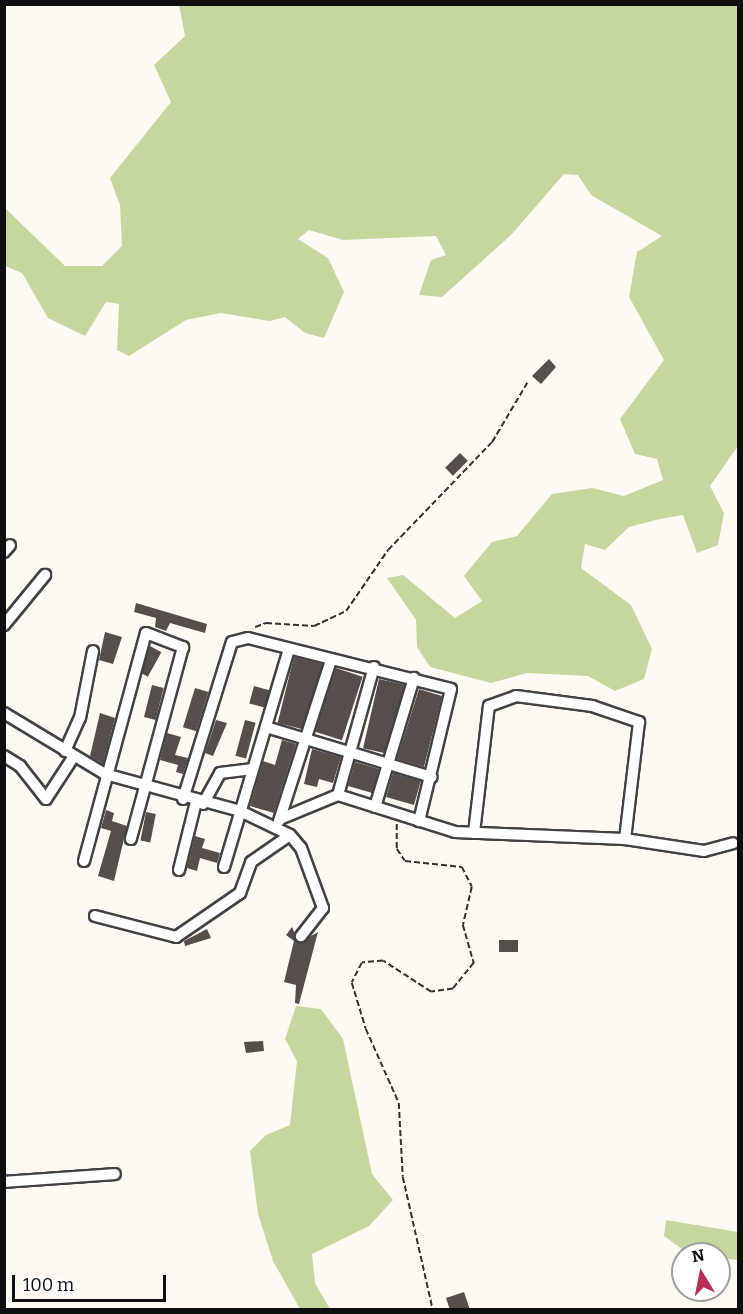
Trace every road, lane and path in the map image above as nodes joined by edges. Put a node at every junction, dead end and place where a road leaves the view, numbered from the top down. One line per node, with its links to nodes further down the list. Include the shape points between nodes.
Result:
1 (527, 383): 4 (path, via 492,442 388,550 346,611 314,626 266,622 256,626)
2 (45, 575): 3 (street)
3 (4, 625)
4 (248, 638): 5 (street); 22 (street, via 232,642)
5 (289, 649): 7 (street); 11 (street)
6 (93, 651): 14 (street)
7 (331, 660): 8 (street); 12 (street)
8 (374, 667): 9 (street); 13 (street)
9 (414, 678): 16 (street); 19 (street, via 453,692)
10 (4, 712): 14 (street)
11 (266, 727): 12 (street); 17 (street)
12 (307, 740): 13 (street); 28 (street)
13 (351, 753): 16 (street); 21 (street)
14 (70, 754): 15 (street, via 46,799 20,766); 18 (street)
15 (4, 756)
16 (388, 764): 19 (street); 24 (street)
17 (253, 769): 23 (street, via 220,773); 25 (street)
18 (105, 774): 20 (street); 20 (street, via 146,633 183,647); 34 (street)
19 (432, 777): 27 (street)
20 (147, 786): 22 (street); 31 (street)
21 (338, 795): 24 (street); 28 (street)
22 (183, 799): 23 (street)
23 (200, 803): 25 (street); 36 (street)
24 (375, 807): 26 (street)
25 (240, 811): 28 (street); 35 (street)
26 (397, 814): 27 (street); 41 (path, via 397,849 405,861 462,867 472,887 463,925 474,963 453,989 431,992 384,961 362,963 352,983 366,1029 399,1103 406,1198)
27 (419, 820): 29 (street)
28 (278, 823): 30 (street)
29 (474, 833): 32 (street); 32 (street, via 489,706 516,696 592,706 639,722)
30 (290, 835): 37 (street, via 251,862 240,893 176,937); 38 (street, via 302,848 323,908 322,917)
31 (131, 839)
32 (626, 839): 33 (street, via 704,851)
33 (733, 843)
34 (84, 861)
35 (224, 867)
36 (179, 870)
37 (94, 916)
38 (301, 936)
39 (115, 1174): 40 (street)
40 (4, 1182)
41 (433, 1310)

